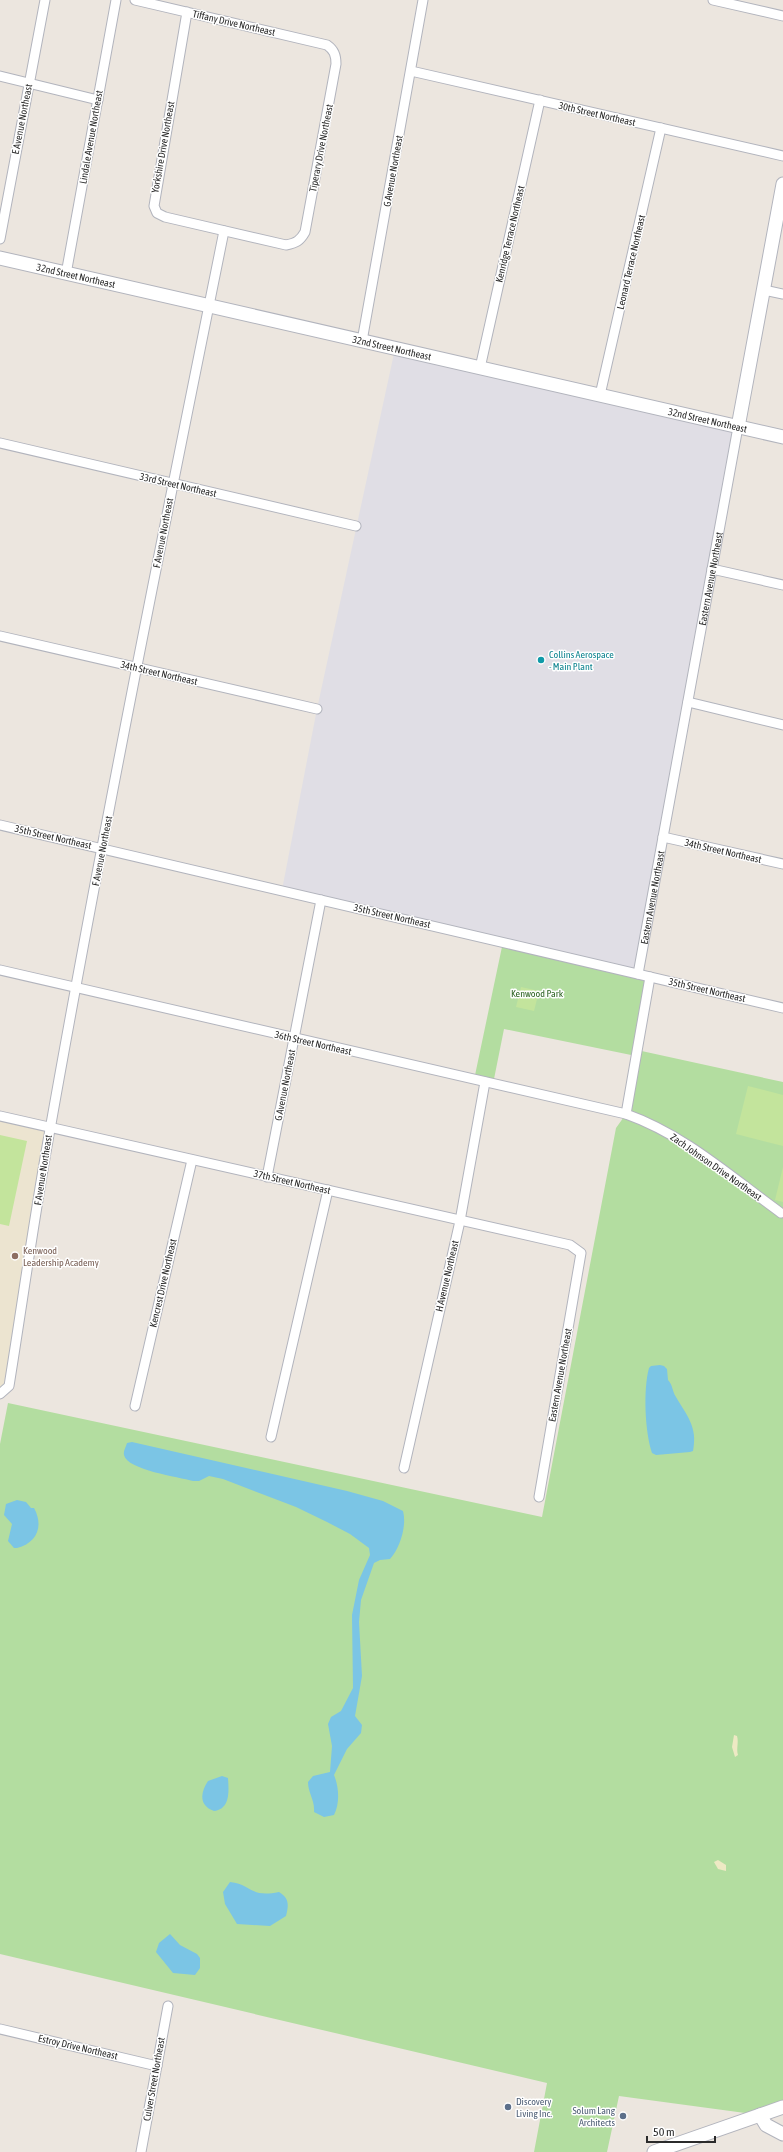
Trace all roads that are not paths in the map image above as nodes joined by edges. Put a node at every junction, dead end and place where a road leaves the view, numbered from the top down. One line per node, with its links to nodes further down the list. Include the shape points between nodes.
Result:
1 (45, 0): 11 (street, E Avenue Northeast)
2 (116, 0): 12 (street, Lindale Avenue Northeast)
3 (135, 0): 6 (street, Tiffany Drive Northeast)
4 (423, 0): 9 (street, G Avenue Northeast)
5 (713, 0): 7 (street)
6 (187, 12): 8 (street, Tiffany Drive Northeast, via 327,45); 17 (street, Yorkshire Drive Northeast, via 154,206 157,213 165,217)
7 (783, 16)
8 (333, 50): 17 (street, Tiperary Drive Northeast, via 336,64 305,232 301,239 295,244 286,245)
9 (411, 71): 13 (street, 30th Street Northeast); 24 (street, G Avenue Northeast)
10 (0, 76): 11 (street)
11 (29, 83): 12 (street); 18 (street, E Avenue Northeast)
12 (98, 100): 20 (street, Lindale Avenue Northeast)
13 (540, 100): 14 (street, 30th Street Northeast); 25 (street, Kenridge Terrace Northeast)
14 (661, 128): 15 (street, 30th Street Northeast); 26 (street, Leonard Terrace Northeast)
15 (783, 156)
16 (783, 184): 21 (main road, Eastern Avenue Northeast)
17 (224, 231): 23 (street, F Avenue Northeast)
18 (0, 239)
19 (0, 258): 20 (main road, 32nd Street Northeast)
20 (66, 274): 23 (main road, 32nd Street Northeast)
21 (764, 290): 22 (street); 27 (main road, Eastern Avenue Northeast)
22 (783, 294)
23 (209, 306): 24 (main road, 32nd Street Northeast); 30 (street, F Avenue Northeast)
24 (362, 341): 25 (main road, 32nd Street Northeast)
25 (480, 368): 26 (main road, 32nd Street Northeast)
26 (600, 395): 27 (main road, 32nd Street Northeast)
27 (738, 427): 28 (main road, 32nd Street Northeast); 32 (street, Eastern Avenue Northeast)
28 (783, 437)
29 (0, 443): 30 (street, 33rd Street Northeast)
30 (173, 483): 31 (street, 33rd Street Northeast); 35 (street, F Avenue Northeast)
31 (356, 526)
32 (712, 569): 33 (street); 36 (street, Eastern Avenue Northeast)
33 (783, 585)
34 (0, 636): 35 (street, 34th Street Northeast)
35 (137, 668): 37 (street, 34th Street Northeast); 41 (street, F Avenue Northeast)
36 (688, 702): 38 (street); 40 (street, Eastern Avenue Northeast)
37 (317, 709)
38 (783, 725)
39 (0, 825): 41 (street, 35th Street Northeast)
40 (663, 837): 42 (street, 34th Street Northeast); 45 (street, Eastern Avenue Northeast)
41 (103, 848): 43 (street, 35th Street Northeast); 47 (street, F Avenue Northeast)
42 (783, 864)
43 (321, 900): 45 (street, 35th Street Northeast); 49 (street, G Avenue Northeast)
44 (0, 970): 47 (street, 36th Street Northeast)
45 (638, 974): 46 (street, 35th Street Northeast)
46 (650, 977): 48 (street, 35th Street Northeast); 51 (street)
47 (76, 987): 49 (street, 36th Street Northeast); 53 (street, F Avenue Northeast)
48 (783, 1008)
49 (294, 1038): 50 (street, 36th Street Northeast); 55 (street, G Avenue Northeast)
50 (485, 1082): 51 (street, 36th Street Northeast); 58 (street, H Avenue Northeast)
51 (626, 1114): 57 (street, Zach Johnson Drive Northeast, via 651,1123 685,1142)
52 (0, 1116): 53 (street, 37th Street Northeast)
53 (50, 1126): 54 (street, 37th Street Northeast); 60 (street, F Avenue Northeast, via 9,1386)
54 (192, 1160): 55 (street, 37th Street Northeast); 61 (street, Kencrest Drive Northeast)
55 (267, 1177): 56 (street, 37th Street Northeast)
56 (328, 1190): 58 (street, 37th Street Northeast); 62 (street)
57 (781, 1213)
58 (460, 1221): 59 (street, 37th Street Northeast, via 570,1245); 63 (street, H Avenue Northeast)
59 (581, 1253): 64 (street, Eastern Avenue Northeast)
60 (0, 1392)
61 (135, 1406)
62 (271, 1437)
63 (404, 1468)
64 (539, 1497)
65 (168, 2006): 67 (street, Culver Street Northeast)
66 (0, 2029): 67 (street, Estroy Drive Northeast)
67 (157, 2066): 71 (street, Culver Street Northeast)
68 (783, 2107): 69 (main road)
69 (760, 2115): 70 (main road, via 766,2125); 72 (main road)
70 (783, 2134)
71 (141, 2152)
72 (654, 2152)

